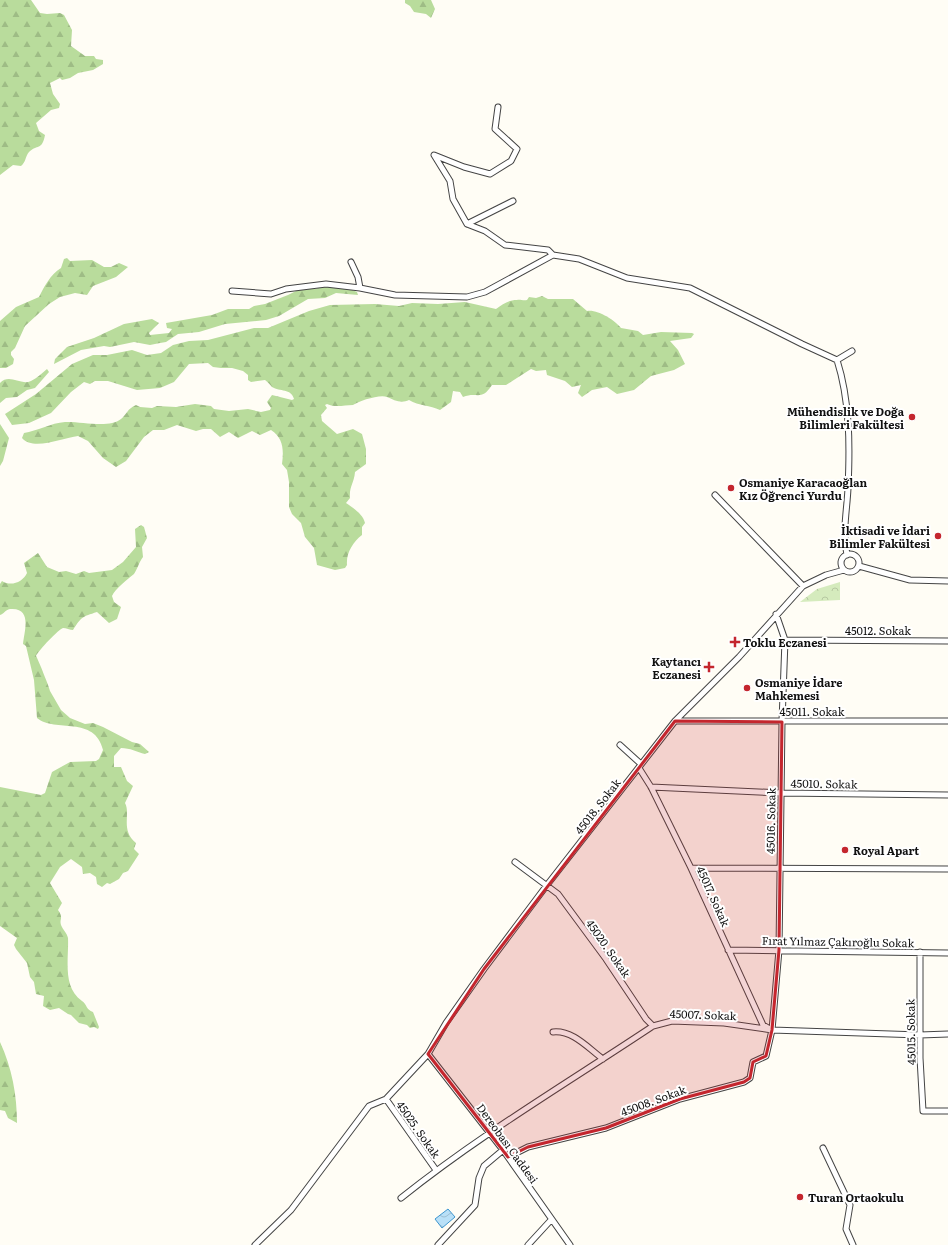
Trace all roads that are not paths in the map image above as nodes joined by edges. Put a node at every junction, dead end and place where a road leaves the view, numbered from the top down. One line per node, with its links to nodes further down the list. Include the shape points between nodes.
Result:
1 (498, 106): 3 (street, via 494,129 517,149 511,161 490,174 464,167 434,154 450,181 453,199)
2 (513, 201): 3 (street)
3 (467, 224): 4 (street, via 485,231 505,245 548,250)
4 (554, 255): 6 (street, via 485,292 467,297 395,294); 9 (street, via 579,259 627,278 690,288)
5 (351, 262): 6 (street)
6 (360, 288): 7 (street, via 326,284 292,288 271,294)
7 (232, 291)
8 (852, 351): 9 (street)
9 (837, 360): 11 (street, via 845,384 849,428 848,489 843,540)
10 (716, 495): 15 (street)
11 (847, 555): 12 (street, via 857,557); 13 (street, via 841,562)
12 (859, 566): 13 (street, via 853,572); 14 (street, via 910,580)
13 (844, 570): 15 (street, 45018. Sokak)
14 (948, 581)
15 (803, 586): 16 (street, 45018. Sokak)
16 (776, 614): 17 (street, 45016. Sokak); 19 (street, 45018. Sokak, via 739,657)
17 (785, 640): 18 (street, 45012. Sokak); 21 (street, 45016. Sokak)
18 (948, 641)
19 (675, 721): 21 (street, 45011. Sokak); 23 (street, 45018. Sokak)
20 (948, 721): 21 (street, 45011. Sokak)
21 (782, 722): 25 (street, 45016. Sokak)
22 (620, 745): 23 (street, 45017. Sokak)
23 (640, 766): 24 (street, 45017. Sokak); 31 (street, 45018. Sokak)
24 (651, 787): 25 (street, 45010. Sokak); 28 (street, 45017. Sokak)
25 (781, 793): 26 (street, 45010. Sokak); 29 (street, 45016. Sokak)
26 (948, 795)
27 (514, 862): 31 (street, 45020. Sokak)
28 (691, 868): 29 (street); 32 (street, 45017. Sokak)
29 (780, 868): 30 (street); 33 (street, 45016. Sokak)
30 (948, 869)
31 (547, 885): 36 (street, 45020. Sokak, via 558,894); 41 (street, 45018. Sokak, via 459,1005)
32 (728, 950): 33 (street, Fırat Yılmaz Çakıroğlu Sokak); 37 (street, 45017. Sokak, via 763,1025)
33 (779, 950): 34 (street, Fırat Yılmaz Çakıroğlu Sokak); 37 (street, 45016. Sokak)
34 (920, 952): 35 (street, Fırat Yılmaz Çakıroğlu Sokak); 40 (street, 45015. Sokak)
35 (948, 953)
36 (653, 1026): 37 (street, 45007. Sokak, via 672,1021 724,1023); 42 (street, 45007. Sokak)
37 (772, 1030): 40 (street, 45007. Sokak); 48 (street, 45008. Sokak, via 766,1056 753,1062 750,1078 744,1082 680,1099 606,1128 528,1147)
38 (553, 1032): 42 (street, via 562,1031 574,1037)
39 (948, 1034): 40 (street, 45007. Sokak)
40 (920, 1035): 44 (street, 45015. Sokak, via 924,1110)
41 (428, 1054): 43 (street, 45018. Sokak); 45 (street, Dereobası Caddesi)
42 (603, 1059): 45 (street, 45007. Sokak)
43 (386, 1099): 49 (street, 45025. Sokak); 52 (street, via 369,1106 291,1210)
44 (948, 1111)
45 (490, 1133): 47 (street, Dereobası Caddesi); 49 (street, 45025. Sokak)
46 (823, 1148): 56 (street, via 850,1205 846,1229)
47 (503, 1150): 48 (street, Dereobası Caddesi); 53 (street, via 484,1166 479,1178 475,1205)
48 (508, 1157): 51 (street, Dereobası Caddesi)
49 (436, 1170): 50 (street, 45025. Sokak)
50 (401, 1198)
51 (551, 1220): 54 (street); 55 (street, Dereobası Caddesi)
52 (255, 1245)
53 (438, 1245)
54 (528, 1245)
55 (570, 1245)
56 (853, 1245)

